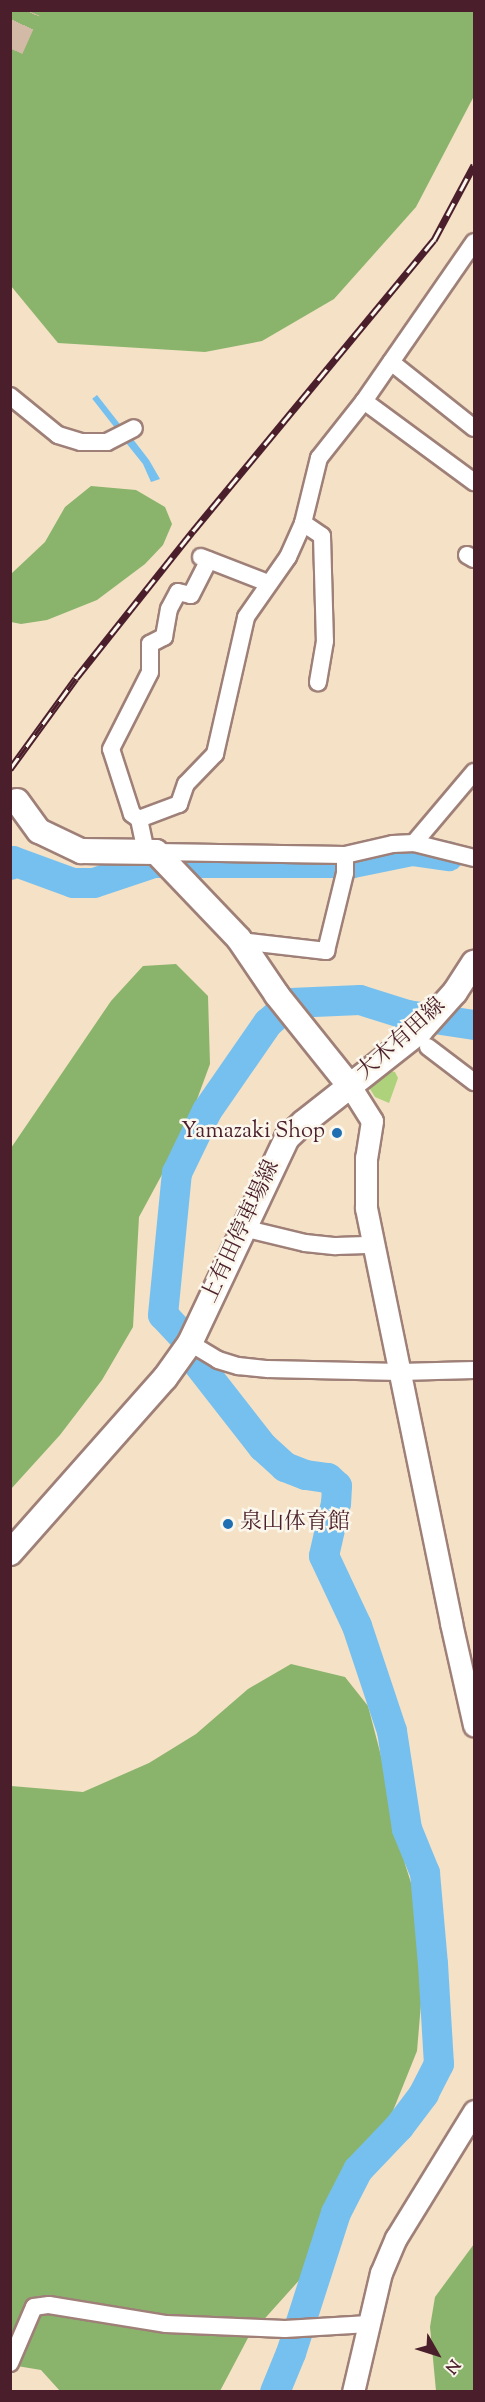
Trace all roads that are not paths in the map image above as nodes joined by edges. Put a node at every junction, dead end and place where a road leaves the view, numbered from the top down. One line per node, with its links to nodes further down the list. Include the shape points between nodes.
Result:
1 (474, 242): 2 (street)
2 (391, 362): 4 (street); 6 (street)
3 (10, 396): 5 (street, via 58,435 81,442 107,442)
4 (364, 401): 7 (street); 8 (street, via 319,458)
5 (134, 428)
6 (474, 428)
7 (472, 482)
8 (303, 523): 9 (street, via 288,557); 10 (street, via 321,536 325,641)
9 (267, 583): 13 (street, via 246,617 215,754 186,784 179,804); 13 (street, via 205,559 191,595 178,592 169,609 170,635 150,644 150,672 111,749 132,814)
10 (318, 682)
11 (474, 772): 14 (street)
12 (17, 801): 15 (main road, via 39,831 81,851)
13 (139, 819): 15 (street)
14 (414, 843): 16 (street); 17 (street)
15 (151, 852): 16 (street); 18 (main road, via 209,905)
16 (345, 855): 18 (street, via 345,873 326,951)
17 (474, 858)
18 (240, 941): 22 (main road)
19 (474, 963): 22 (main road, 大木有田線, via 455,992 421,1030)
20 (428, 1047): 21 (street)
21 (474, 1082)
22 (350, 1086): 23 (main road, 上有田停車場線, via 287,1138); 24 (street, via 372,1121 366,1157 366,1208)
23 (243, 1228): 24 (street, via 305,1243); 25 (main road, 上有田停車場線)
24 (374, 1245): 27 (street)
25 (190, 1343): 27 (street, via 238,1366); 28 (main road, 上有田停車場線, via 165,1378)
26 (474, 1370): 27 (street)
27 (400, 1372): 29 (street)
28 (10, 1553)
29 (474, 1725)
30 (474, 2111): 31 (street, via 396,2238 381,2273)
31 (369, 2324): 32 (street, via 285,2329 166,2324 49,2305 34,2307); 33 (street)
32 (10, 2363)
33 (353, 2391)

